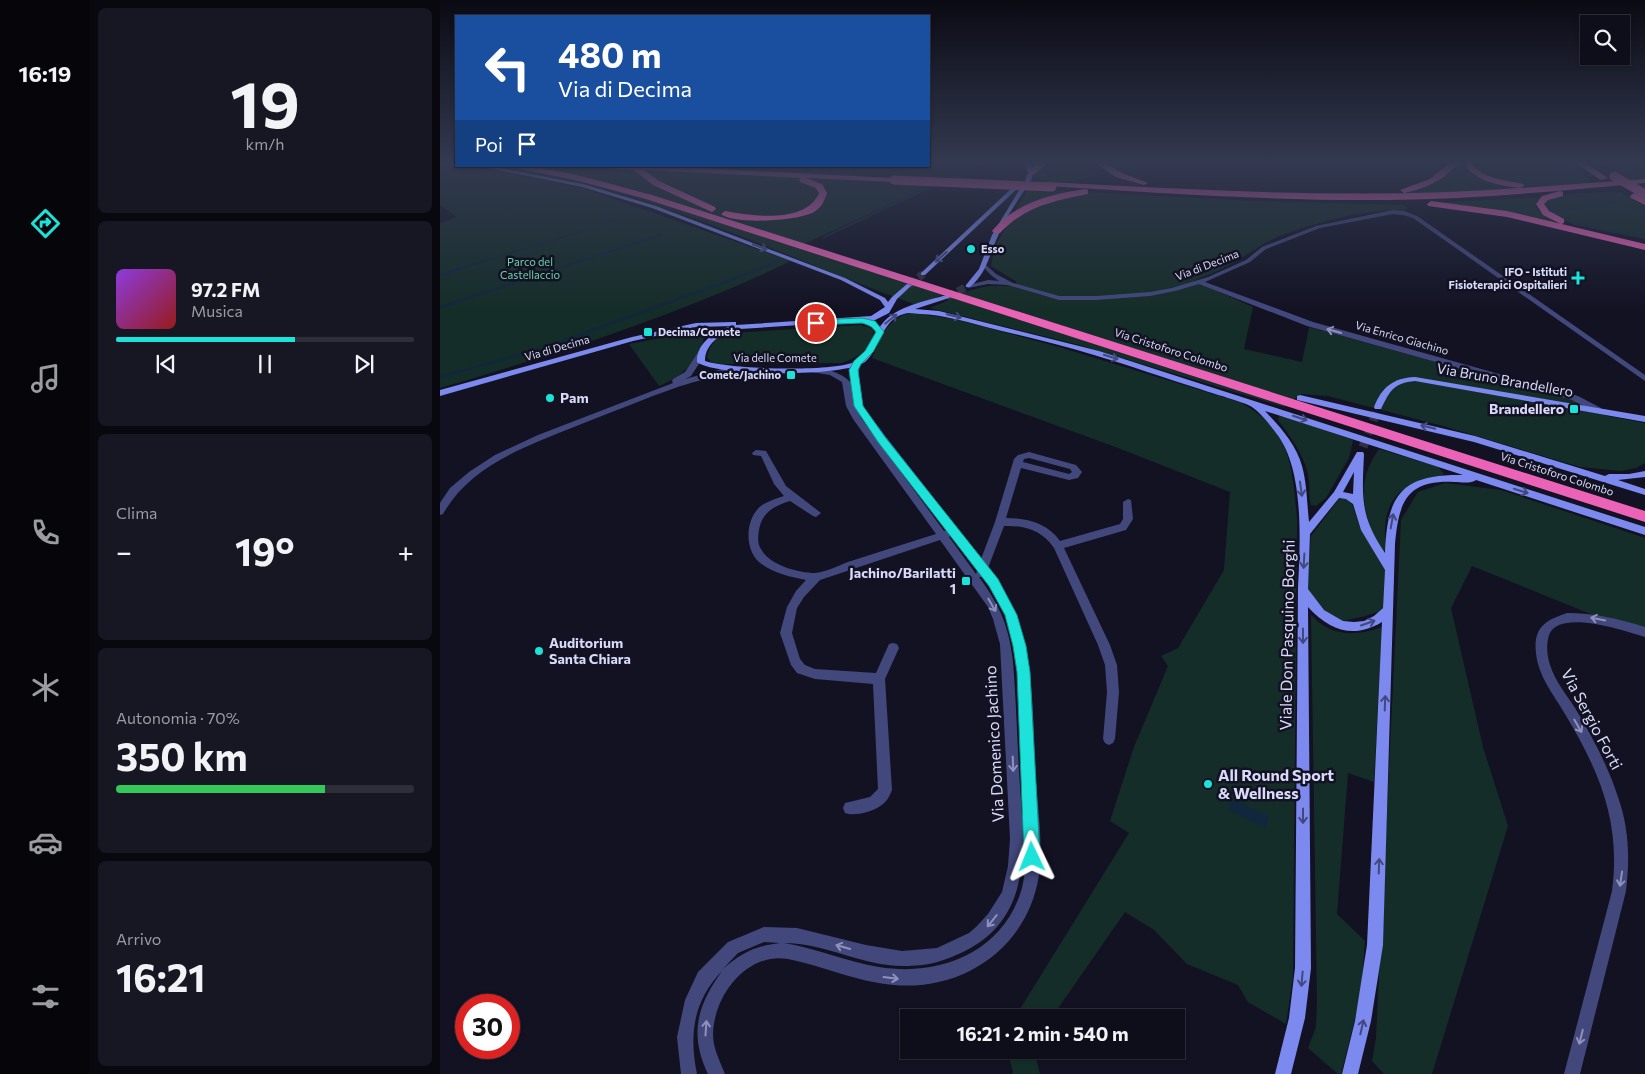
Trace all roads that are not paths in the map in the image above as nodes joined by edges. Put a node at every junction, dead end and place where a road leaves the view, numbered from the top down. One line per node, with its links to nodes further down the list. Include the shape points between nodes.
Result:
1 (669, 211): 21 (main road, one-way to 21, via 843,279 883,299)
2 (692, 211): 32 (highway, Via Cristoforo Colombo)
3 (717, 211): 10 (highway, Via Cristoforo Colombo)
4 (807, 211): 10 (highway, via 781,218)
5 (991, 211): 15 (main road, one-way to 15)
6 (1009, 211): 11 (main road)
7 (1024, 211): 11 (highway)
8 (1490, 211): 13 (highway)
9 (1546, 211): 12 (highway, via 1571,225)
10 (723, 214): 37 (highway, Via Cristoforo Colombo)
11 (997, 231): 14 (main road)
12 (1645, 241)
13 (1645, 247)
14 (985, 266): 17 (street, Via di Decima); 19 (main road)
15 (923, 274)
16 (1200, 282): 17 (street, Via di Decima, via 1154,294 1073,298 1056,297); 33 (street, Via di Decima, via 1248,261 1264,248 1300,232 1364,217 1404,212); 40 (street, Via Enrico Giachino, one-way to 16, via 1576,398 1300,320)
17 (1011, 284): 19 (street, Via di Decima, via 988,282)
18 (909, 285): 21 (main road)
19 (968, 286)
20 (947, 297): 22 (main road)
21 (888, 307): 23 (main road, Via di Decima, via 876,316)
22 (906, 311): 26 (main road, one-way to 22, via 889,319); 34 (main road, Via Cristoforo Colombo, one-way to 34, via 940,313 1061,343)
23 (854, 320): 24 (main road, Via di Decima); 26 (street, Via di Decima, via 872,323)
24 (757, 326): 25 (main road, Via di Decima, via 714,324); 27 (main road, Via di Decima, via 725,330)
25 (682, 329): 27 (main road, Via di Decima, via 704,332); 36 (main road, Via di Decima, via 606,346)
26 (880, 332): 29 (main road, via 867,355)
27 (710, 340): 28 (main road)
28 (702, 353): 30 (main road, via 700,360 705,365); 35 (street, Via delle Comete, via 686,375)
29 (857, 363): 31 (main road, Via delle Comete); 58 (street, Via Domenico Jachino, via 854,374 860,409)
30 (729, 369): 31 (main road, Via delle Comete); 35 (street, Via delle Comete)
31 (807, 369): 58 (street, Via Domenico Jachino, via 832,374 846,381 857,419)
32 (1189, 370): 34 (highway); 55 (highway, Via Cristoforo Colombo)
33 (1645, 379)
34 (1204, 387): 38 (main road, Via Cristoforo Colombo)
35 (665, 388): 53 (street, Via delle Comete, via 501,455 462,481)
36 (440, 393)
37 (1300, 398): 44 (main road, Via Cristoforo Colombo, one-way to 37, via 1467,437); 52 (highway, Via Cristoforo Colombo)
38 (1253, 403): 46 (main road, Via Cristoforo Colombo, one-way to 46); 59 (main road, one-way to 59, via 1273,423 1294,456)
39 (1378, 407): 40 (main road, Via Bruno Brandellero, via 1390,385 1415,379)
40 (1598, 410): 41 (main road, Via Bruno Brandellero)
41 (1644, 419)
42 (756, 453): 49 (street, via 764,454 780,485)
43 (1018, 464): 43 (street, via 1021,456 1027,454 1073,467 1077,472 1069,477); 56 (street)
44 (1584, 473): 45 (main road, via 1624,478); 47 (main road, Via Cristoforo Colombo)
45 (1645, 474)
46 (1500, 484): 57 (main road, Via Cristoforo Colombo, one-way to 57); 62 (main road, one-way to 46, via 1393,513 1400,497 1408,490 1426,481 1444,478)
47 (1645, 492)
48 (1337, 494): 51 (main road, via 1349,496); 51 (main road, Viale Don Pasquino Borghi, via 1362,450); 59 (main road, Viale Don Pasquino Borghi)
49 (792, 497): 54 (street); 63 (street, via 765,507 754,529 754,544 762,559 773,567 794,575)
50 (1128, 502): 60 (street, via 1128,519 1122,527)
51 (1358, 503): 62 (main road, Viale Don Pasquino Borghi, via 1364,528)
52 (1645, 508)
53 (440, 511)
54 (816, 513)
55 (1645, 517)
56 (1000, 522): 60 (street, via 1018,522 1044,529); 61 (street)
57 (1645, 531)
58 (947, 534): 61 (street, Via Domenico Jachino); 63 (street); 64 (street, Via Domenico Jachino)
59 (1306, 534): 65 (main road, Viale Don Pasquino Borghi, one-way to 65)
60 (1058, 546): 72 (street, via 1111,665)
61 (983, 569): 64 (street); 71 (street, Via Domenico Jachino, via 1003,598 1017,634)
62 (1390, 569): 66 (main road)
63 (816, 578): 69 (street, via 797,598 788,618 787,637 798,665 815,674)
64 (975, 580): 70 (street, Via Domenico Jachino, one-way to 70, via 994,608 1002,628)
65 (1303, 588): 66 (main road, one-way to 66, via 1319,613 1341,625 1356,627 1369,624); 76 (main road, Viale Don Pasquino Borghi, one-way to 76, via 1303,968 1297,1018)
66 (1389, 609): 77 (main road, one-way to 66, via 1363,1022 1375,945)
67 (1645, 632): 78 (street, Via Sergio Forti, one-way to 78, via 1598,618 1574,617 1551,624 1541,642 1547,672 1587,742 1610,792 1619,821 1622,847 1620,885)
68 (893, 648): 69 (street)
69 (879, 679): 73 (street, via 885,790 875,802)
70 (1012, 736): 71 (street); 74 (street, Via Domenico Jachino, one-way to 74, via 1014,868 1005,902 988,926 954,951 922,960 878,956 789,934 763,935 740,943 717,960 691,1007 685,1045)
71 (1027, 736): 75 (street, Via Domenico Jachino, one-way to 71, via 706,1048 708,1013 725,979 758,954 787,950 868,974 903,979 954,970 978,959 996,944 1022,906 1031,875)
72 (1110, 739)
73 (850, 808)
74 (689, 1074)
75 (717, 1074)
76 (1283, 1074)
77 (1350, 1074)
78 (1572, 1074)

